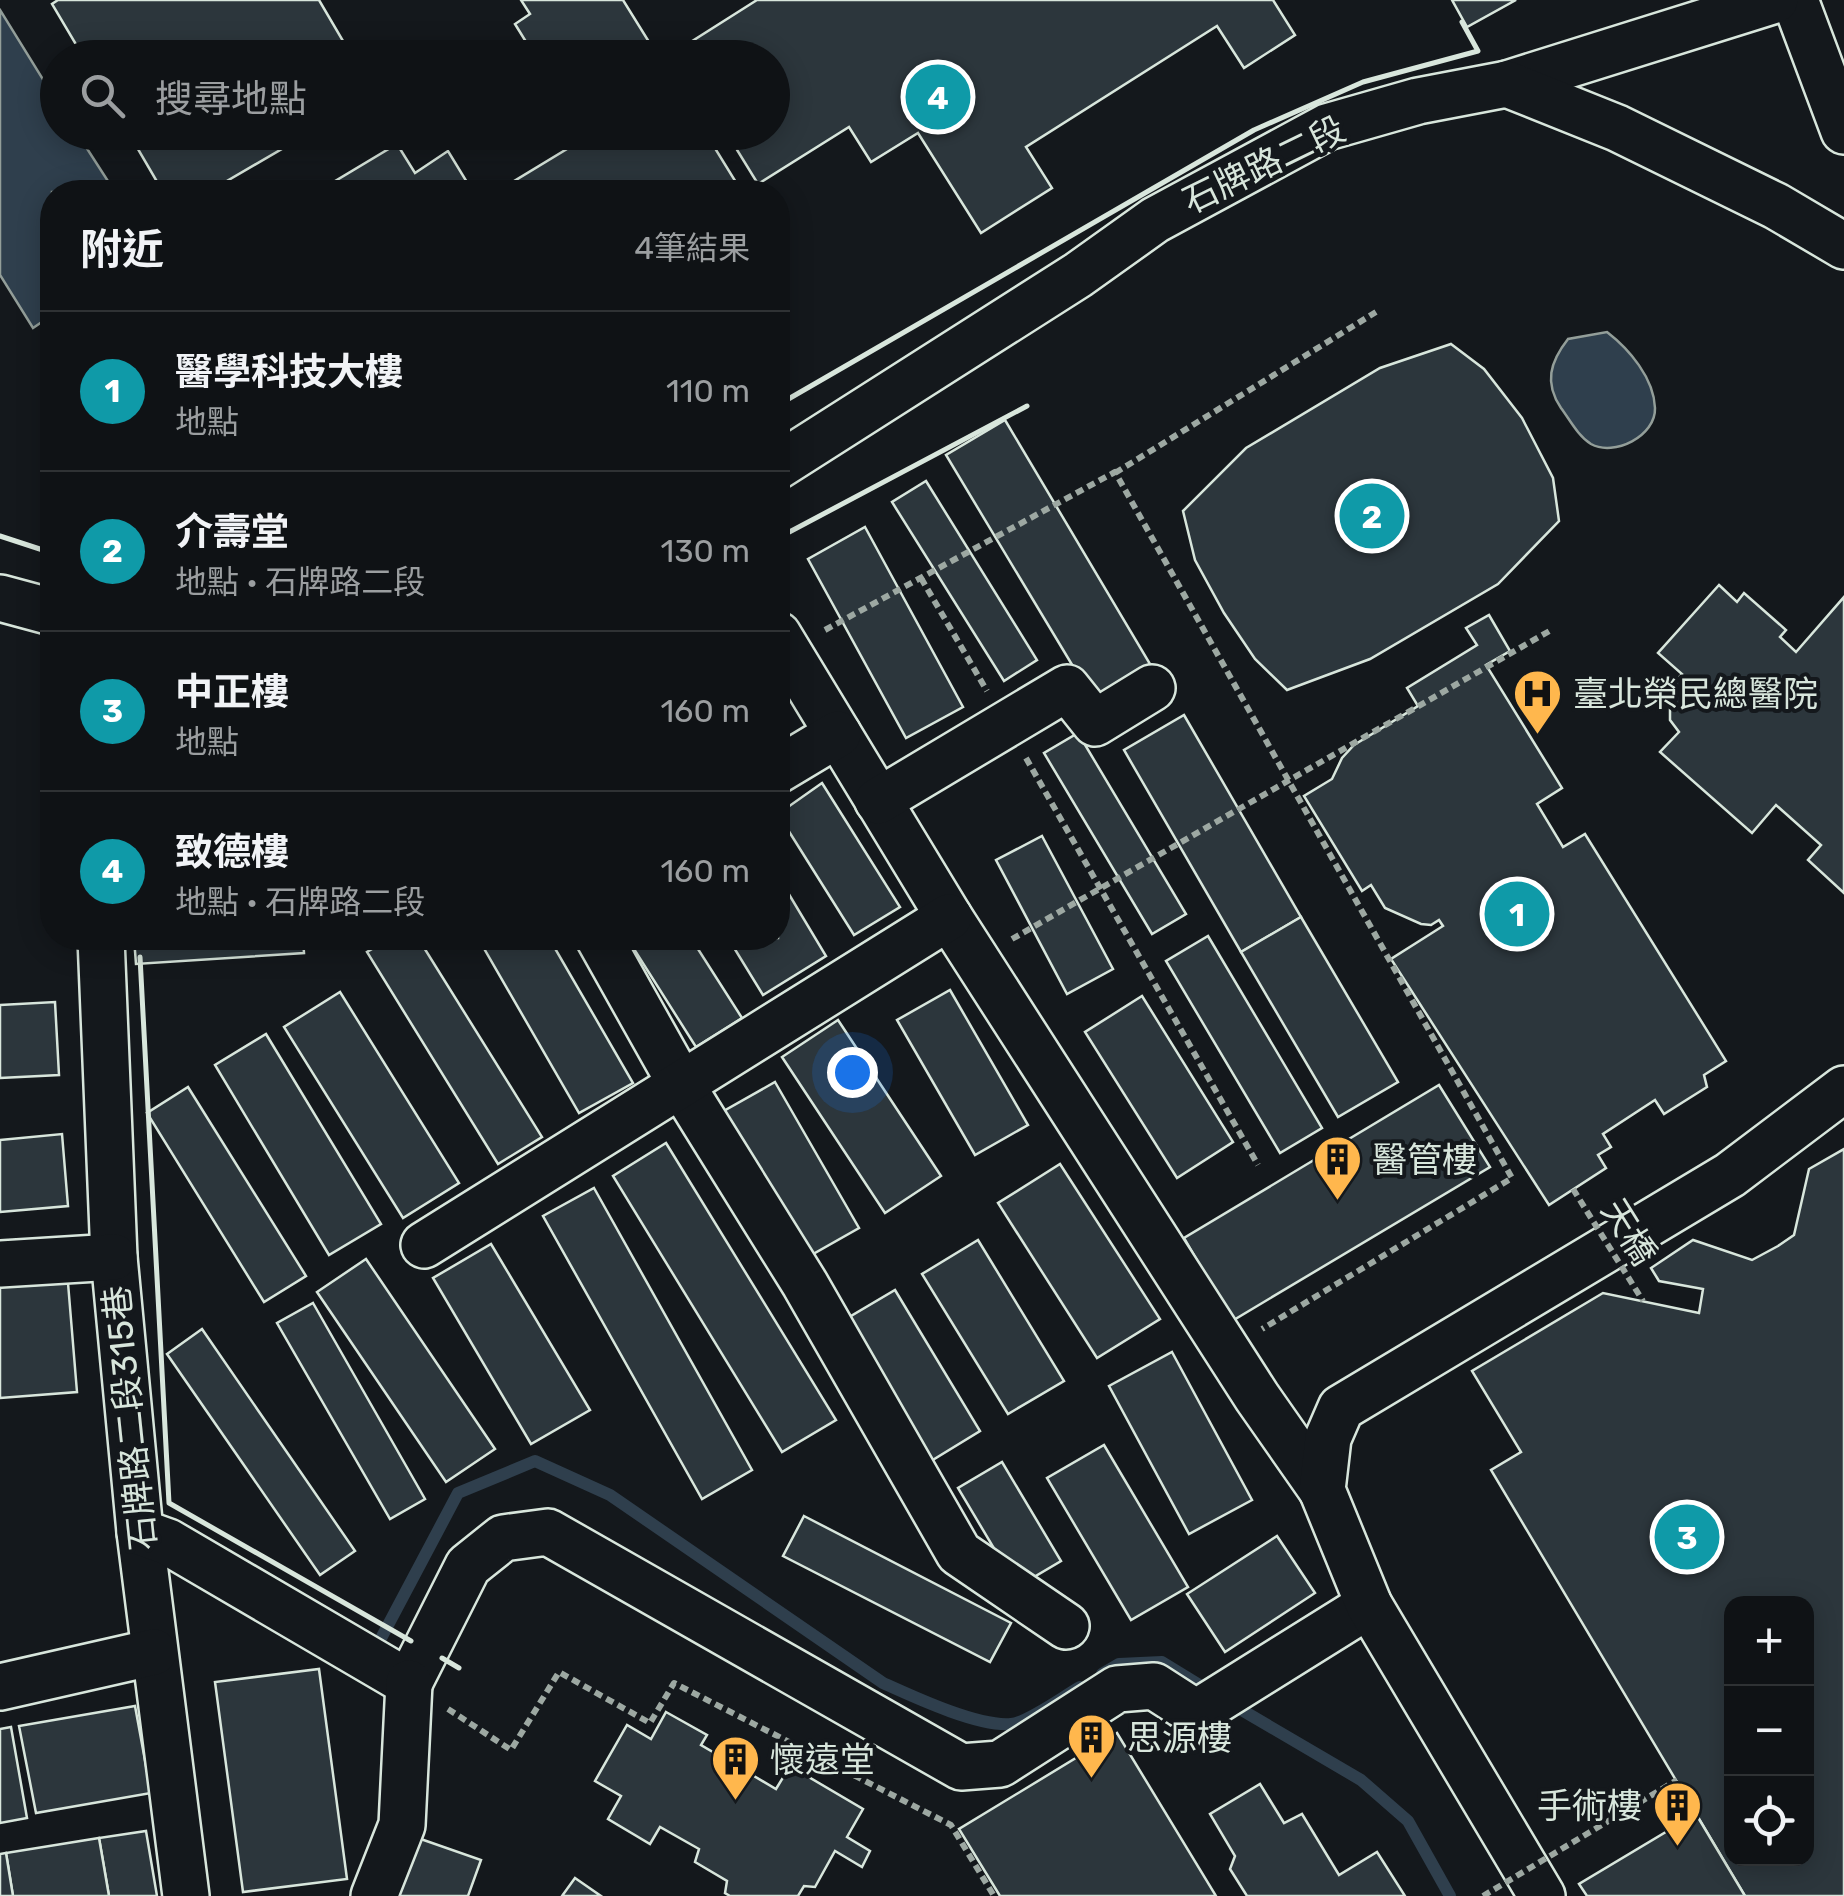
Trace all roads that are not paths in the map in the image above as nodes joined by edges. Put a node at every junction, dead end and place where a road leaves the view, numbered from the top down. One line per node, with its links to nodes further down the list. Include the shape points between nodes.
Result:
1 (1775, 0): 3 (street, 石牌路二段)
2 (1794, 0): 4 (street)
3 (1508, 84): 5 (street, via 1634,137); 6 (street, 石牌路二段, via 1327,127 1155,220)
4 (1844, 131)
5 (1844, 246)
6 (790, 458)
7 (0, 598): 8 (street)
8 (40, 609)
9 (790, 656): 11 (street)
10 (1152, 688): 13 (street, via 1095,723 1067,688)
11 (838, 734): 12 (street); 13 (street)
12 (790, 763)
13 (878, 801): 14 (street)
14 (949, 917): 17 (street); 22 (street)
15 (101, 950): 20 (street, 石牌路二段315巷)
16 (606, 950): 17 (street)
17 (682, 1086): 19 (street); 25 (street, via 959,1553)
18 (1844, 1089): 22 (street, via 1730,1176 1341,1408 1328,1438)
19 (424, 1245)
20 (114, 1257): 21 (street); 23 (street, 石牌路二段315巷)
21 (0, 1264)
22 (1322, 1490): 24 (street)
23 (140, 1532): 26 (street, 石牌路二段315巷); 27 (street)
24 (1368, 1605): 27 (street, via 1196,1714 1154,1686 1116,1689 1000,1764 960,1767 548,1532 503,1538 468,1566); 31 (street)
25 (1066, 1626)
26 (154, 1652): 28 (street); 29 (street, 石牌路二段315巷)
27 (409, 1683): 30 (street, via 402,1826)
28 (0, 1687)
29 (186, 1896)
30 (374, 1896)
31 (1542, 1896)

